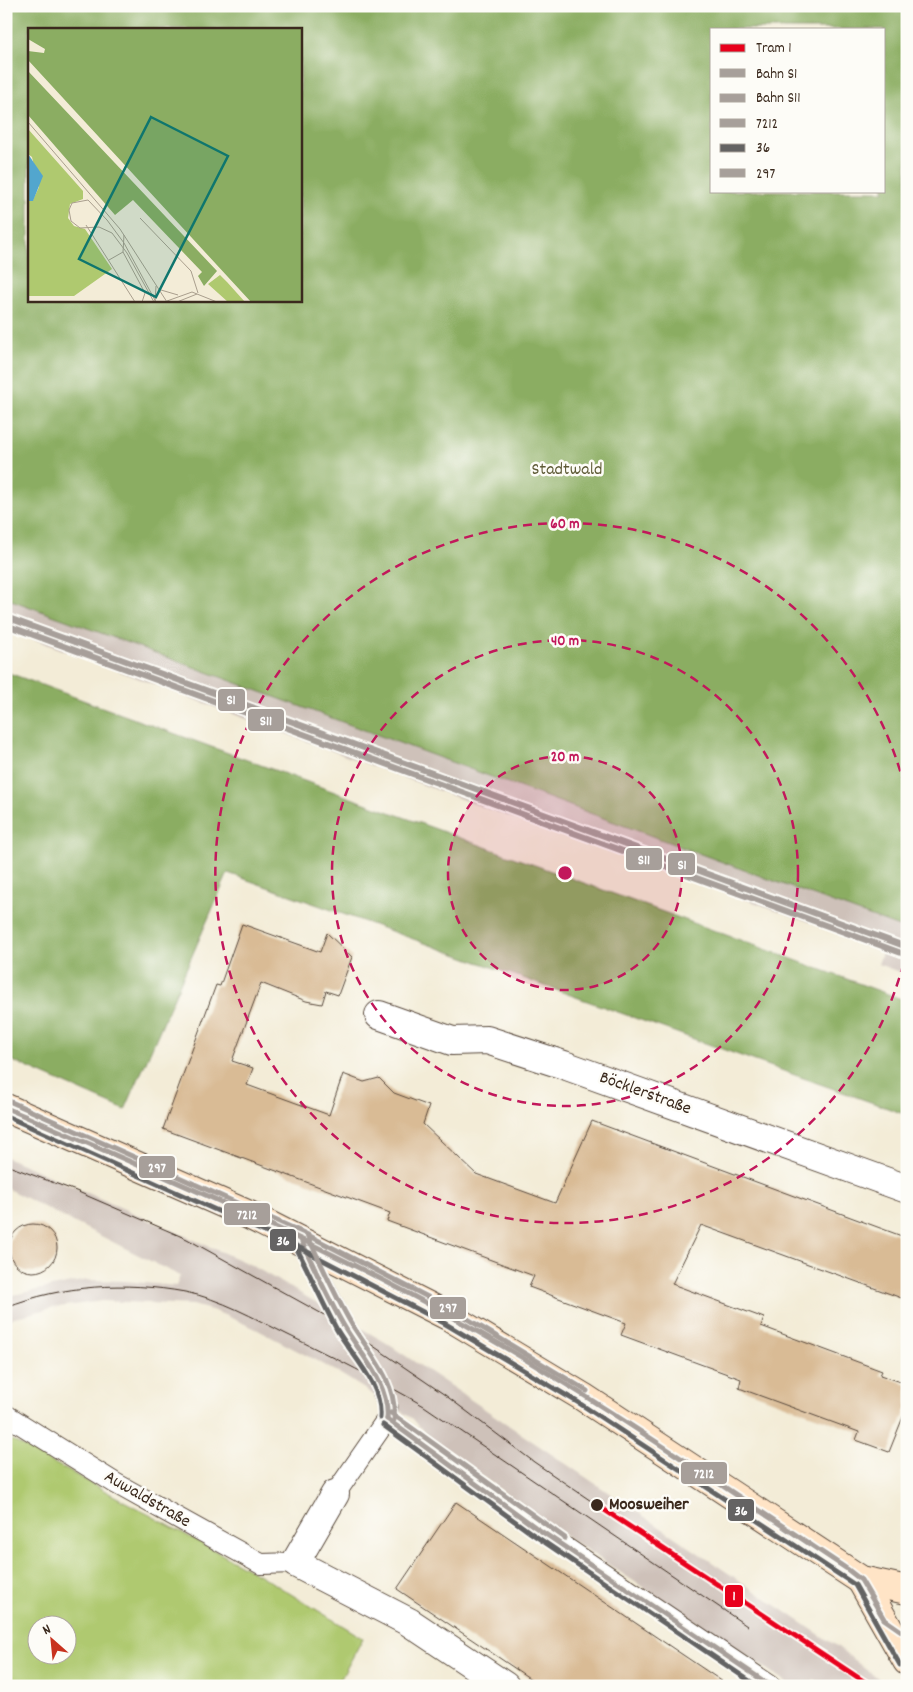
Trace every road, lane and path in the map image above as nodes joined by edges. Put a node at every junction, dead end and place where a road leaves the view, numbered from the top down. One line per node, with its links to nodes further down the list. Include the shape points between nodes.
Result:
1 (379, 1016): 3 (street, Böcklerstraße, via 452,1041 487,1040 564,1064)
2 (6, 1108): 4 (main road)
3 (907, 1189)
4 (301, 1240): 6 (lane, via 344,1326 379,1380 388,1408); 9 (main road, via 448,1316 522,1360 658,1445)
5 (6, 1415): 8 (lane, Auwaldstraße, via 115,1483 261,1564)
6 (387, 1420): 7 (lane); 15 (lane, via 535,1527)
7 (335, 1494): 8 (street)
8 (295, 1563): 14 (street, Auwaldstraße, via 408,1622)
9 (861, 1580): 10 (main road); 11 (main road)
10 (907, 1590)
11 (884, 1619): 12 (main road); 13 (main road)
12 (907, 1635)
13 (907, 1661)
14 (505, 1686)
15 (771, 1686)

